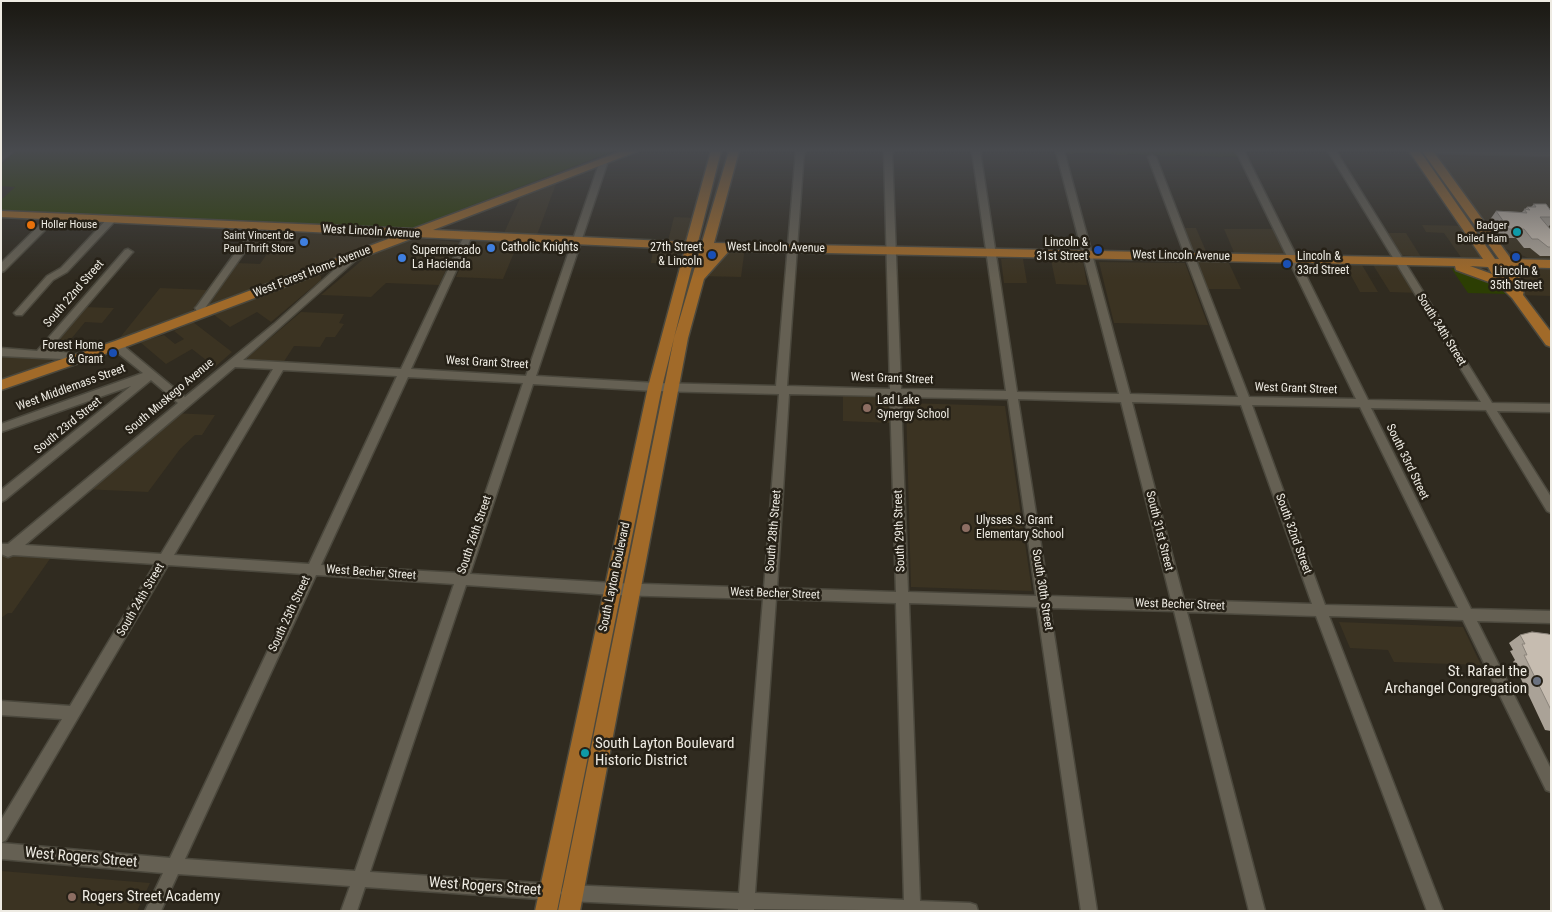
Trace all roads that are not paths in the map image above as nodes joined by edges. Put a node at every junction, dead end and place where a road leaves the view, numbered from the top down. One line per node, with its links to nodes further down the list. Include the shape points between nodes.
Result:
1 (517, 194): 18 (main road, West Forest Home Avenue)
2 (593, 194): 20 (street, South 26th Street)
3 (705, 194): 22 (main road, South Layton Boulevard)
4 (722, 194): 23 (main road, South Layton Boulevard)
5 (796, 194): 25 (street, South 28th Street)
6 (889, 194): 26 (street, South 29th Street)
7 (983, 194): 28 (street, South 30th Street)
8 (1072, 194): 29 (street, South 31st Street)
9 (1166, 194): 31 (street, South 32nd Street)
10 (1261, 194): 32 (street, South 33rd Street)
11 (1358, 194): 33 (street, South 34th Street)
12 (1443, 194): 35 (main road)
13 (1458, 194): 21 (main road)
14 (1, 214): 15 (main road, West Lincoln Avenue)
15 (54, 217): 16 (main road, West Lincoln Avenue); 38 (street)
16 (112, 219): 17 (main road, West Lincoln Avenue); 44 (street, via 64,270 50,278)
17 (259, 226): 18 (main road, West Lincoln Avenue); 45 (street, via 200,308)
18 (413, 234): 19 (main road, West Lincoln Avenue); 30 (main road, West Forest Home Avenue)
19 (468, 236): 20 (main road, West Lincoln Avenue); 53 (street, South 25th Street)
20 (578, 241): 22 (main road, West Lincoln Avenue); 55 (street, South 26th Street)
21 (1496, 245): 36 (main road); 37 (main road)
22 (692, 246): 23 (main road, West Lincoln Avenue); 57 (main road, South Layton Boulevard)
23 (707, 246): 24 (main road, West Lincoln Avenue); 40 (main road, South Layton Boulevard)
24 (726, 246): 25 (main road, West Lincoln Avenue); 40 (main road)
25 (792, 248): 26 (main road, West Lincoln Avenue); 59 (street, South 28th Street)
26 (891, 250): 28 (main road, West Lincoln Avenue); 60 (street, South 29th Street)
27 (128, 252): 49 (street, South 22nd Street)
28 (992, 253): 29 (main road, West Lincoln Avenue); 61 (street, South 30th Street)
29 (1088, 254): 31 (main road, West Lincoln Avenue); 62 (street, South 31st Street)
30 (355, 256): 39 (main road, West Forest Home Avenue); 41 (street, South Muskego Avenue)
31 (1190, 256): 32 (main road, West Lincoln Avenue); 63 (street, South 32nd Street)
32 (1292, 258): 33 (main road, West Lincoln Avenue); 65 (street, South 33rd Street)
33 (1400, 261): 34 (main road, West Lincoln Avenue); 66 (street, South 34th Street)
34 (1439, 263): 35 (main road, West Lincoln Avenue); 42 (main road)
35 (1492, 264): 36 (main road, West Lincoln Avenue); 42 (main road)
36 (1509, 264): 37 (main road, West Lincoln Avenue); 43 (main road)
37 (1551, 264)
38 (1, 269)
39 (310, 273): 41 (street, via 324,274); 45 (main road, West Forest Home Avenue)
40 (697, 279): 58 (main road, South Layton Boulevard)
41 (327, 282): 51 (street, South Muskego Avenue)
42 (1504, 282): 43 (main road)
43 (1518, 295): 46 (main road)
44 (19, 313)
45 (202, 313): 47 (main road, West Forest Home Avenue)
46 (1551, 342)
47 (120, 344): 50 (main road, West Forest Home Avenue); 54 (street, via 122,350)
48 (1, 352): 49 (street)
49 (40, 354): 50 (street, via 68,356)
50 (69, 362): 56 (main road, West Forest Home Avenue)
51 (232, 363): 52 (street, West Grant Street); 64 (street, South Muskego Avenue)
52 (280, 366): 53 (street, West Grant Street); 72 (street, South 24th Street)
53 (405, 372): 55 (street, West Grant Street); 73 (street, South 25th Street)
54 (151, 375): 64 (street); 68 (street, West Middlemass Street); 69 (street, South 23rd Street)
55 (529, 378): 57 (street, West Grant Street); 74 (street, South 26th Street)
56 (1, 385)
57 (655, 387): 58 (street, West Grant Street); 75 (main road, South Layton Boulevard)
58 (671, 387): 59 (street, West Grant Street); 76 (main road, South Layton Boulevard)
59 (783, 390): 60 (street, West Grant Street); 77 (street, South 28th Street, via 785,398)
60 (896, 394): 61 (street, West Grant Street); 78 (street, South 29th Street)
61 (1012, 396): 62 (street, West Grant Street); 79 (street, South 30th Street)
62 (1125, 399): 63 (street, West Grant Street); 80 (street, South 31st Street)
63 (1246, 401): 65 (street, West Grant Street); 81 (street, South 32nd Street)
64 (184, 403): 71 (street, South Muskego Avenue)
65 (1364, 404): 66 (street, West Grant Street); 82 (street, South 33rd Street)
66 (1488, 407): 67 (street, West Grant Street); 70 (street, South 34th Street)
67 (1551, 408)
68 (1, 428)
69 (1, 497)
70 (1551, 508)
71 (4, 552): 72 (street, West Becher Street)
72 (164, 560): 73 (street, West Becher Street); 85 (street, South 24th Street)
73 (311, 569): 74 (street, West Becher Street); 89 (street, South 25th Street)
74 (460, 580): 75 (street, West Becher Street); 90 (street, South 26th Street)
75 (613, 589): 76 (street, West Becher Street); 91 (main road, South Layton Boulevard)
76 (633, 590): 77 (street, West Becher Street); 92 (main road, South Layton Boulevard)
77 (769, 594): 78 (street, West Becher Street); 93 (street, South 28th Street)
78 (902, 598): 79 (street, West Becher Street); 94 (street, South 29th Street)
79 (1044, 602): 80 (street, West Becher Street); 99 (street, South 30th Street)
80 (1178, 605): 81 (street, West Becher Street); 100 (street, South 31st Street)
81 (1320, 609): 82 (street, West Becher Street); 101 (street, South 32nd Street)
82 (1466, 614): 83 (street, West Becher Street); 86 (street, South 33rd Street)
83 (1551, 617)
84 (1, 708): 85 (street)
85 (74, 713): 87 (street, South 24th Street)
86 (1551, 785)
87 (1, 835)
88 (1, 851): 89 (street, West Rogers Street)
89 (174, 866): 90 (street, West Rogers Street); 95 (street, South 25th Street)
90 (360, 879): 91 (street, West Rogers Street); 96 (street, South 26th Street)
91 (550, 892): 92 (street, West Rogers Street); 97 (main road, South Layton Boulevard)
92 (571, 902): 93 (street, West Rogers Street)
93 (746, 907): 94 (street, West Rogers Street)
94 (912, 910): 98 (street, West Rogers Street)
95 (153, 911)
96 (349, 911)
97 (546, 911)
98 (970, 911)
99 (1089, 911)
100 (1257, 911)
101 (1435, 911)

